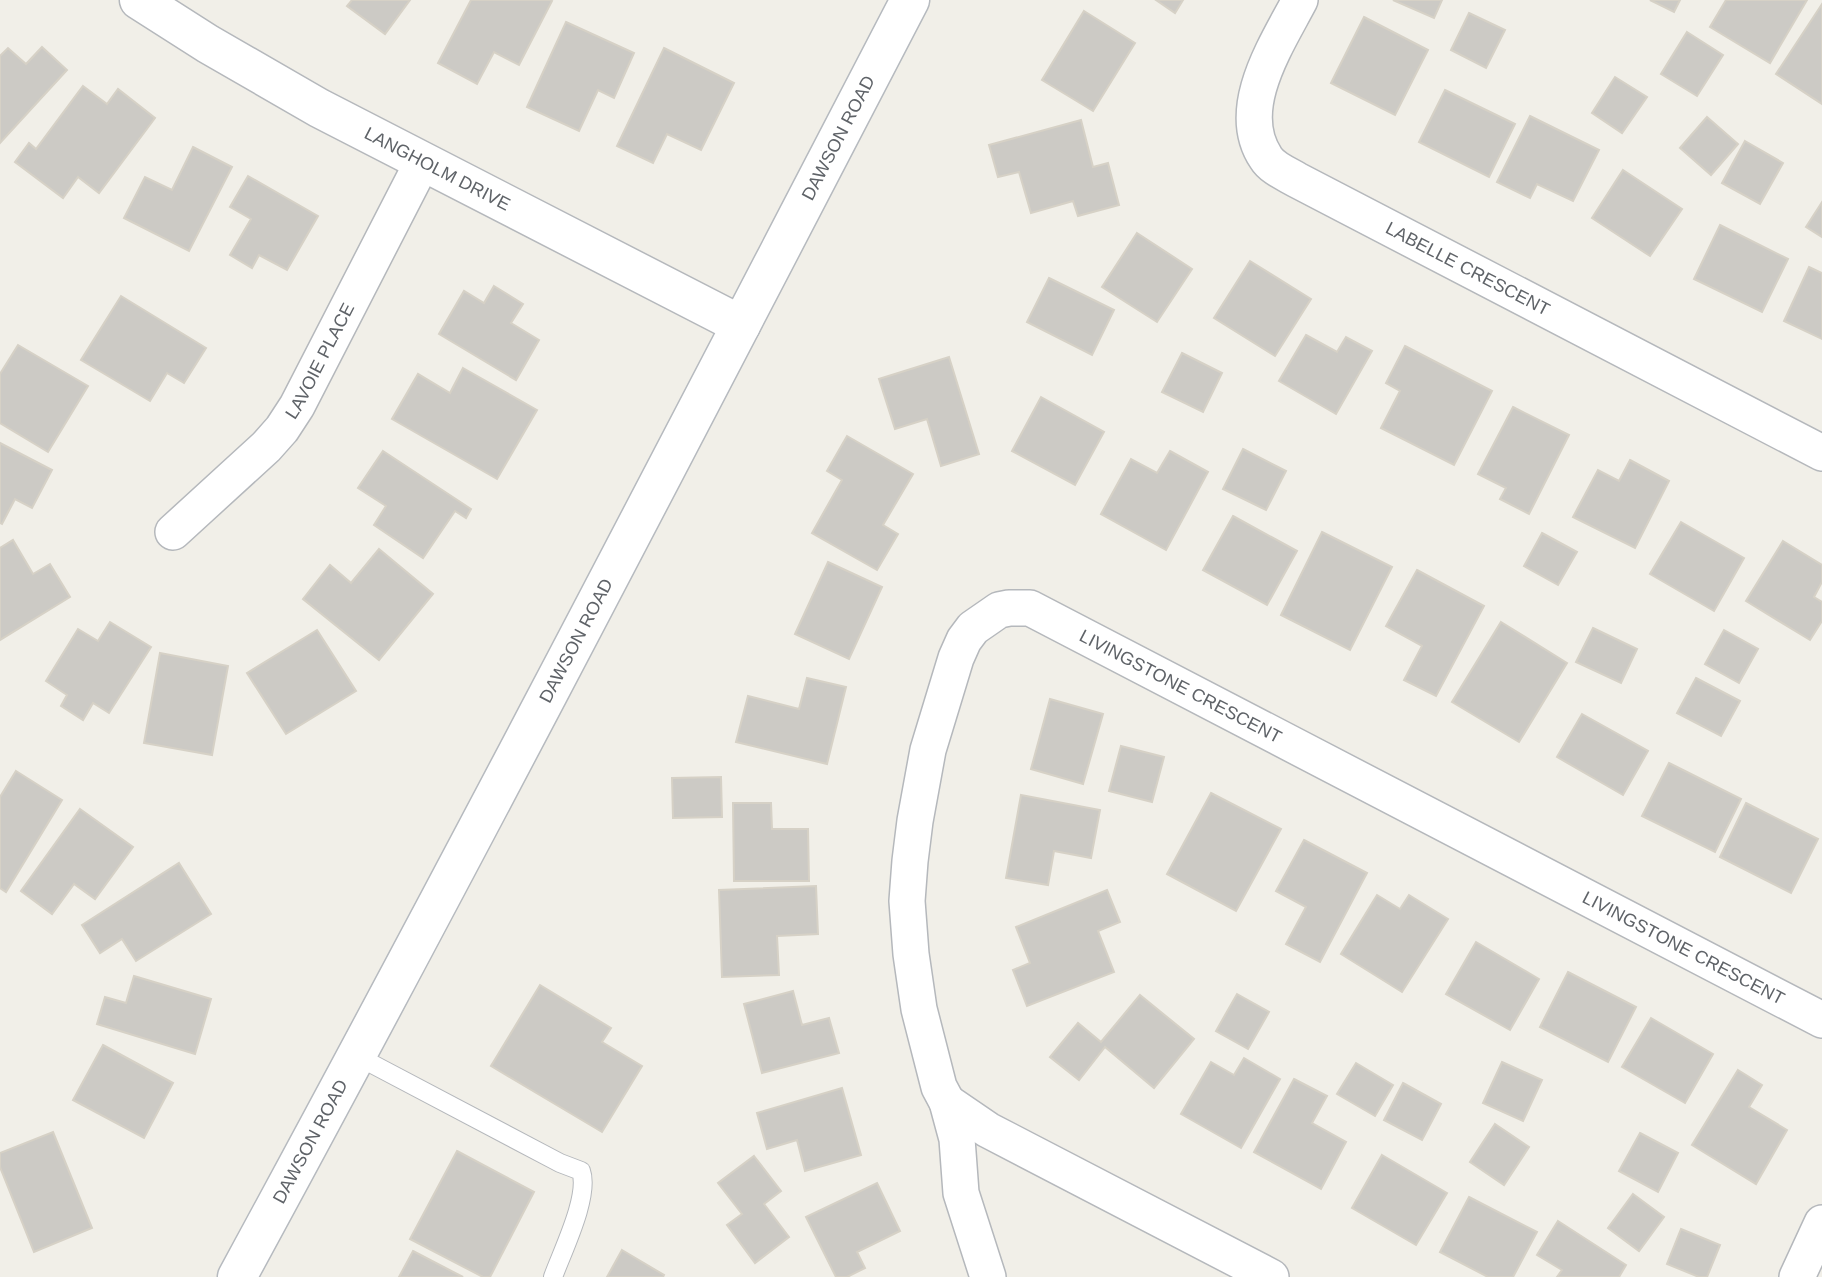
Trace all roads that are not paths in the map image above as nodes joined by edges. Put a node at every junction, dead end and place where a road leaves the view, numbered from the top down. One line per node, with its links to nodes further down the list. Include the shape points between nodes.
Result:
1 (139, 0): 4 (main road, LANGHOLM DRIVE, via 262,77)
2 (910, 0): 5 (main road, DAWSON ROAD)
3 (1300, 0): 6 (street, LABELLE CRESCENT, via 1257,94 1255,134 1266,160)
4 (423, 161): 5 (main road, LANGHOLM DRIVE); 7 (street, LAVOIE PLACE, via 282,429)
5 (741, 325): 9 (main road, DAWSON ROAD)
6 (1822, 453)
7 (173, 532)
8 (1822, 1020): 10 (street, LIVINGSTONE CRESCENT, via 1030,608 1009,608 973,628 956,658 928,750 915,821 907,901 911,954 919,1009)
9 (357, 1056): 12 (main road, DAWSON ROAD); 13 (lane, via 581,1171 579,1208)
10 (947, 1102): 14 (street, LIVINGSTONE CRESCENT, via 957,1139 961,1193); 15 (street, via 988,1130)
11 (1822, 1223): 16 (street)
12 (237, 1277)
13 (553, 1277)
14 (988, 1277)
15 (1271, 1277)
16 (1797, 1277)

